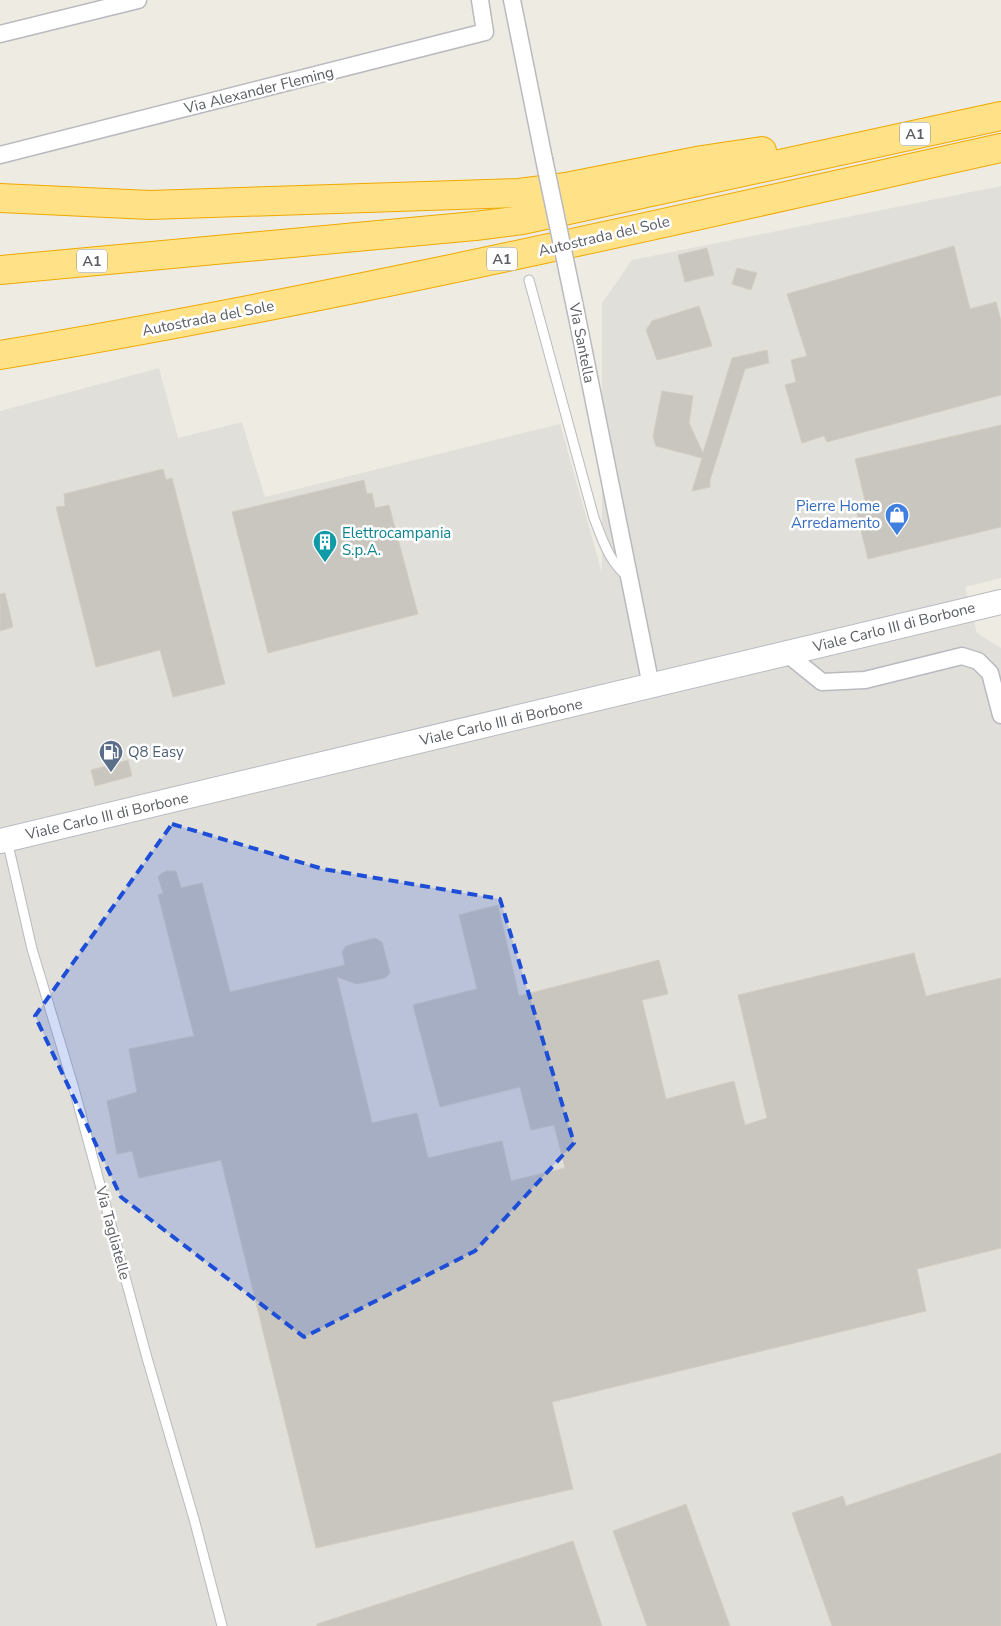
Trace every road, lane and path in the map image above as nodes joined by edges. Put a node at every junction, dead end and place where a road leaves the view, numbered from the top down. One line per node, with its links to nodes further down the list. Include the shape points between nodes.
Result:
1 (138, 0): 4 (street)
2 (480, 0): 8 (street, Via Alexander Fleming, via 485,32)
3 (512, 0): 15 (street, Via Santella, bridge)
4 (0, 34)
5 (1001, 116): 6 (highway, A1)
6 (878, 142): 9 (highway, via 739,153 566,187 519,193 150,205); 10 (highway, A1, via 522,220)
7 (1001, 148): 12 (highway, Autostrada del Sole / A1, via 481,263)
8 (0, 155)
9 (0, 198)
10 (0, 270)
11 (529, 280): 15 (lane, via 594,518 617,569)
12 (96, 339): 13 (highway, Autostrada del Sole / A1); 14 (highway)
13 (0, 356)
14 (0, 376)
15 (630, 578): 20 (street, Via Santella)
16 (1001, 602): 18 (main road, Viale Carlo III di Borbone)
17 (1001, 618): 18 (main road, via 974,622)
18 (922, 621): 19 (main road, Viale Carlo III di Borbone)
19 (786, 654): 20 (main road, Viale Carlo III di Borbone); 21 (street, via 822,682 865,680 962,656 978,661 990,673)
20 (651, 686): 22 (main road, Viale Carlo III di Borbone)
21 (1001, 715)
22 (3, 841): 23 (lane, Via Tagliatelle)
23 (222, 1626)

